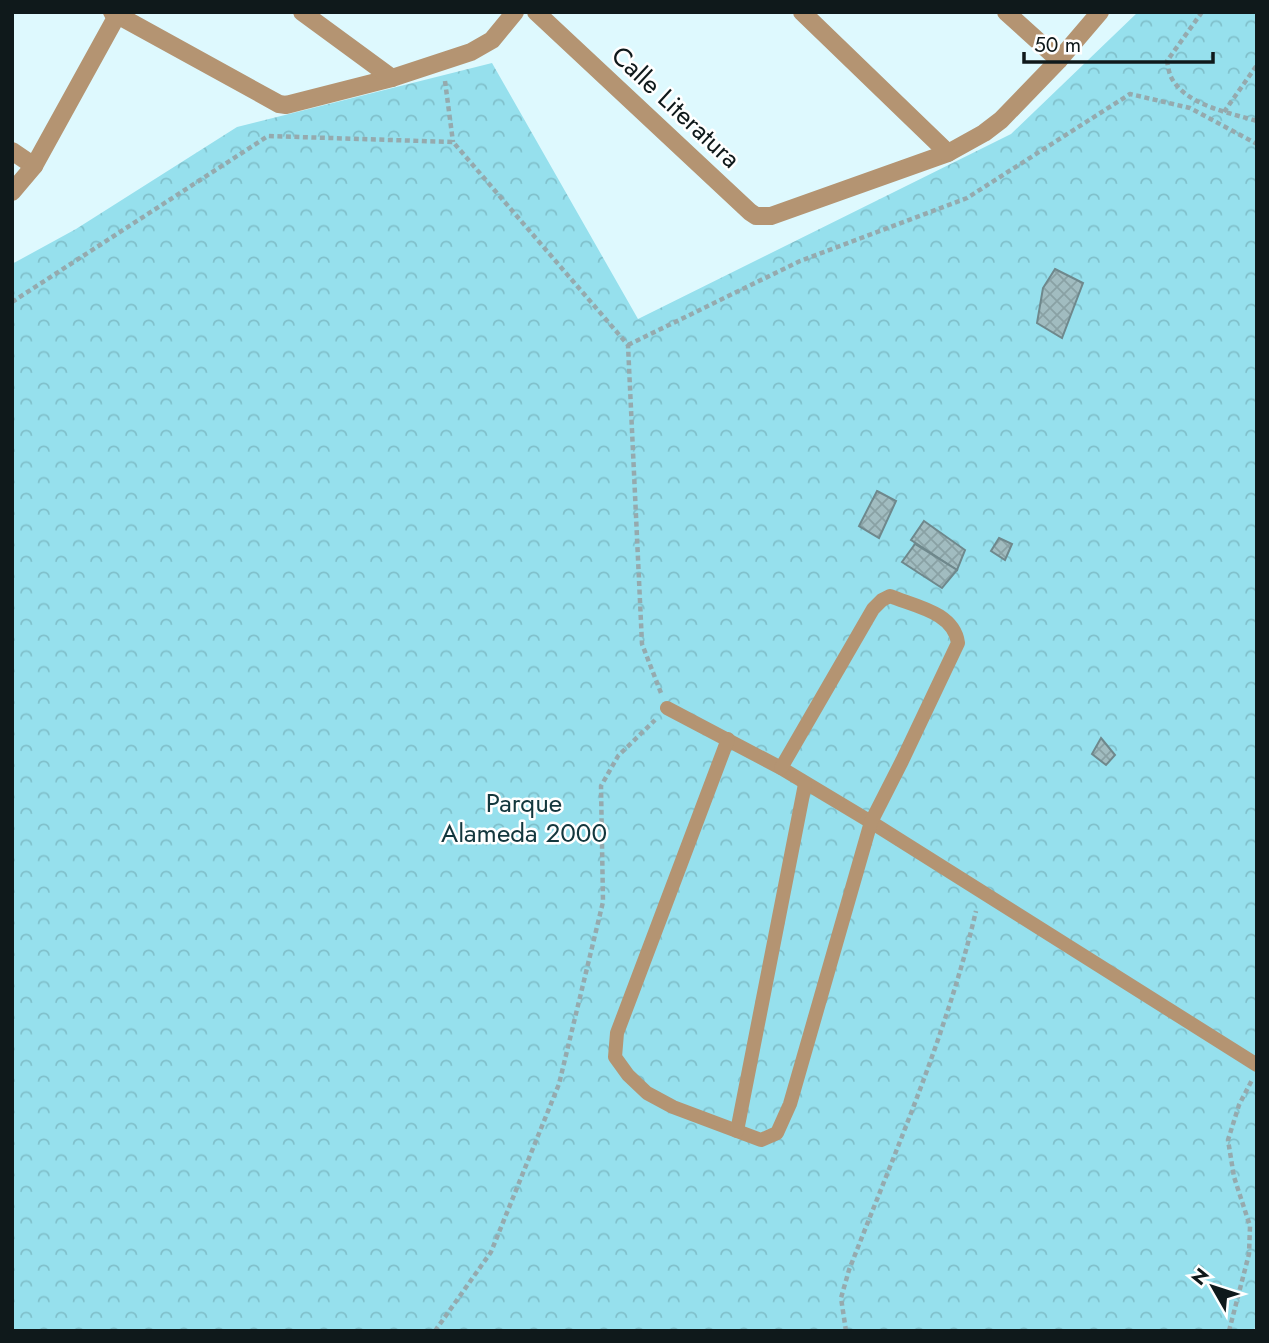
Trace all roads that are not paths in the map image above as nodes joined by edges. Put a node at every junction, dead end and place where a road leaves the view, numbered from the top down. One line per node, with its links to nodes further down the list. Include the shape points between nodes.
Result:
1 (302, 12): 9 (street)
2 (515, 12): 9 (street, via 484,47)
3 (536, 12): 11 (street, Calle Literatura, via 756,216 771,216)
4 (802, 12): 11 (street)
5 (1006, 12): 8 (street)
6 (1100, 12): 8 (street)
7 (116, 13): 9 (street, via 279,104); 12 (street)
8 (1059, 60): 11 (street, via 1001,120)
9 (393, 78)
10 (12, 151): 12 (street)
11 (948, 152)
12 (34, 166): 13 (street)
13 (12, 192)
14 (667, 708): 15 (lane)
15 (728, 739): 16 (lane); 20 (lane, via 617,1033 615,1057 647,1093)
16 (781, 768): 17 (lane); 18 (lane, via 882,600 890,596 944,617 957,631 958,643)
17 (805, 784): 18 (lane); 20 (lane)
18 (871, 821): 19 (lane); 20 (lane, via 790,1104 776,1133 761,1140)
19 (1257, 1065)
20 (737, 1131)

